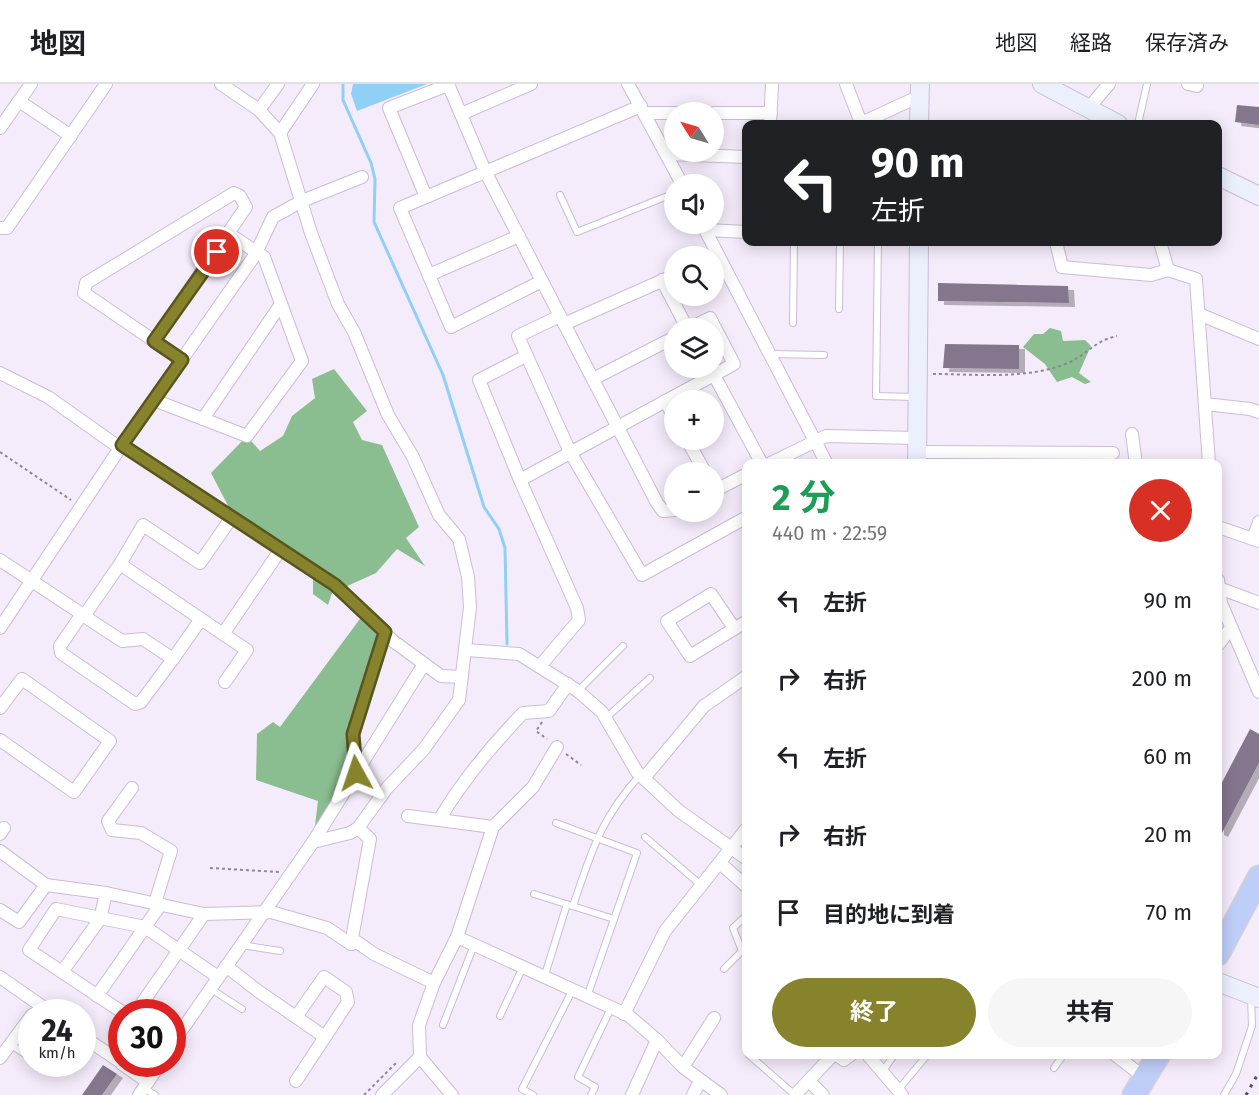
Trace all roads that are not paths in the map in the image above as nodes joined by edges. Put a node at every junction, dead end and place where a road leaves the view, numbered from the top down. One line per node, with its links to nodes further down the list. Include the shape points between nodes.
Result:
1 (30, 84): 15 (street)
2 (106, 84): 30 (street)
3 (221, 84): 17 (street)
4 (278, 84): 17 (street)
5 (313, 84): 29 (street)
6 (448, 84): 20 (street); 39 (street, via 389,108)
7 (531, 84): 20 (street)
8 (628, 84): 18 (street)
9 (772, 84): 22 (street)
10 (846, 84): 23 (street)
11 (1042, 84): 16 (street)
12 (1109, 84): 16 (street)
13 (1147, 84): 27 (lane)
14 (920, 90): 24 (street); 25 (street)
15 (19, 101): 28 (street); 30 (street)
16 (1088, 109): 26 (street)
17 (259, 110): 29 (street)
18 (643, 110): 19 (street); 31 (street); 34 (street)
19 (664, 112)
20 (461, 114): 34 (street)
21 (724, 114): 22 (street)
22 (771, 119)
23 (859, 120)
24 (867, 120)
25 (920, 120)
26 (1110, 120)
27 (1139, 120)
28 (0, 128)
29 (279, 134): 41 (street)
30 (70, 136): 42 (street, via 7,228)
31 (664, 150)
32 (724, 156): 33 (street)
33 (742, 157)
34 (485, 171): 39 (street); 46 (street)
35 (362, 177): 41 (street)
36 (1222, 178): 38 (street)
37 (560, 195): 40 (lane, via 577,232)
38 (1259, 196)
39 (426, 197): 56 (street, via 400,208)
40 (664, 197)
41 (302, 201): 53 (street, via 273,217); 125 (street, via 338,304 354,332 388,415 414,457 439,515 464,551 470,607)
42 (0, 228)
43 (724, 229): 44 (street)
44 (742, 231)
45 (229, 234): 53 (street); 66 (street); 66 (street, via 246,207 234,193 86,283 84,293)
46 (519, 236): 56 (street); 58 (street)
47 (794, 246): 64 (lane)
48 (840, 246): 60 (lane)
49 (878, 246): 79 (lane, via 876,396)
50 (919, 246): 79 (street)
51 (1057, 246): 54 (street, via 1062,267 1151,275)
52 (1161, 246): 54 (street)
53 (256, 252): 59 (street, via 264,257); 72 (street)
54 (1168, 270): 61 (street, via 1196,279)
55 (724, 271): 69 (street)
56 (429, 275): 58 (street, via 451,327)
57 (662, 280): 62 (street); 63 (street)
58 (542, 281): 63 (street)
59 (281, 304): 84 (street); 84 (street, via 302,362 247,436)
60 (839, 309)
61 (1199, 314): 65 (street); 82 (street)
62 (683, 318)
63 (562, 320): 71 (street, via 518,336); 77 (street)
64 (793, 323)
65 (1259, 339)
66 (154, 341): 72 (street)
67 (664, 342): 77 (street)
68 (724, 345): 73 (street, via 734,364)
69 (770, 354): 70 (lane); 87 (street)
70 (824, 355)
71 (526, 356): 90 (street); 100 (street, via 479,380)
72 (182, 360): 80 (street)
73 (724, 370)
74 (0, 373): 88 (street, via 48,397)
75 (708, 378): 78 (street)
76 (716, 378): 94 (street)
77 (593, 379): 85 (street)
78 (685, 390)
79 (918, 397): 89 (street)
80 (154, 400): 84 (street); 88 (street)
81 (664, 401): 85 (street)
82 (1205, 404): 83 (street); 98 (street)
83 (1259, 412)
84 (203, 419)
85 (617, 426): 90 (street); 102 (street)
86 (1132, 434): 97 (street)
87 (815, 441): 89 (street, via 826,436); 95 (street); 96 (street)
88 (121, 447): 103 (street); 111 (street)
89 (917, 451): 92 (street)
90 (570, 452): 100 (street); 104 (street, via 642,575)
91 (1113, 453): 93 (street)
92 (1005, 458): 93 (street)
93 (1072, 458)
94 (759, 459)
95 (780, 459)
96 (824, 459)
97 (1135, 459)
98 (1209, 459)
99 (742, 476): 101 (street)
100 (520, 480): 128 (street, via 579,620)
101 (724, 485)
102 (664, 511)
103 (232, 517): 108 (street); 110 (street, via 200,563 143,525)
104 (742, 520)
105 (1259, 522): 107 (street)
106 (1222, 528): 107 (street)
107 (1256, 540)
108 (281, 549): 121 (street, via 335,585); 122 (street)
109 (0, 560): 111 (street)
110 (120, 564): 115 (street); 116 (street)
111 (31, 581): 115 (street); 118 (street)
112 (1222, 586): 113 (street)
113 (1259, 603)
114 (1222, 606): 120 (street)
115 (83, 615): 126 (street, via 122,641 143,639); 126 (street, via 60,646 61,653 135,704 141,702)
116 (201, 619): 122 (street); 126 (street)
117 (742, 624): 119 (street)
118 (0, 628)
119 (735, 628): 119 (street, via 711,594 667,621 690,656)
120 (1231, 628): 123 (street); 134 (street)
121 (385, 632): 127 (street); 139 (street, via 353,734)
122 (223, 634): 132 (street, via 248,650)
123 (1222, 640)
124 (623, 646): 133 (lane)
125 (467, 650): 128 (street, via 519,654); 129 (street)
126 (173, 658)
127 (424, 664): 129 (street, via 441,676); 139 (street)
128 (540, 666): 133 (street)
129 (462, 677): 146 (street, via 459,700)
130 (650, 678): 136 (lane)
131 (742, 679): 140 (street, via 704,706)
132 (225, 682)
133 (573, 688): 136 (street, via 593,702); 143 (street, via 549,711 523,713 487,751)
134 (1259, 692)
135 (0, 708): 137 (street, via 22,679 110,741 74,792)
136 (606, 719): 140 (street)
137 (0, 740)
138 (557, 747): 145 (street, via 533,787)
139 (356, 773): 150 (street)
140 (642, 776): 149 (lane, via 617,802); 151 (street, via 680,811)
141 (132, 788): 161 (street, via 108,821 112,830 141,833 171,851)
142 (408, 816): 143 (street)
143 (440, 820): 145 (street)
144 (556, 823): 149 (lane)
145 (493, 827): 170 (street)
146 (358, 828): 150 (street); 171 (street, via 370,838)
147 (742, 835): 151 (street)
148 (645, 837): 157 (lane)
149 (596, 838): 162 (lane); 167 (lane, via 637,853)
150 (313, 842): 164 (street)
151 (732, 848): 153 (street); 154 (street)
152 (0, 851): 156 (street)
153 (742, 855)
154 (720, 863): 155 (street); 157 (street)
155 (742, 883)
156 (46, 885): 159 (street); 163 (street, via 19,922)
157 (702, 885): 198 (street, via 665,931)
158 (1257, 885): 174 (highway)
159 (106, 893): 161 (street); 166 (street)
160 (534, 894): 162 (lane)
161 (158, 903): 165 (street); 169 (street)
162 (570, 905): 167 (lane); 185 (lane)
163 (0, 910)
164 (263, 912): 165 (street); 171 (street, via 327,928); 172 (street)
165 (204, 914): 175 (street)
166 (100, 919): 169 (street); 182 (street); 182 (street, via 56,909 29,950)
167 (614, 919): 192 (lane)
168 (742, 920): 177 (lane, via 733,928)
169 (145, 927): 175 (street); 190 (street)
170 (457, 937): 173 (street); 186 (street)
171 (351, 944): 186 (street, via 357,942)
172 (240, 945): 176 (lane); 179 (street)
173 (474, 945): 180 (street); 203 (lane)
174 (1222, 947)
175 (179, 951): 184 (street); 194 (street)
176 (280, 951)
177 (742, 951)
178 (742, 951): 181 (lane)
179 (226, 966): 184 (street); 200 (street)
180 (522, 969): 185 (street); 199 (lane)
181 (724, 969)
182 (62, 972): 190 (street)
183 (0, 977): 193 (street)
184 (218, 977): 188 (street)
185 (544, 979): 189 (street)
186 (434, 984): 210 (street, via 419,1024)
187 (1222, 984): 191 (street)
188 (211, 988): 197 (lane); 202 (street)
189 (572, 991): 192 (street); 231 (lane, via 522,1089)
190 (97, 996): 195 (street)
191 (1255, 996): 238 (lane, via 1252,1026 1236,1074)
192 (587, 998): 196 (street)
193 (25, 999)
194 (145, 999)
195 (108, 1003)
196 (611, 1008): 198 (street); 232 (lane, via 578,1077 595,1087)
197 (242, 1009)
198 (624, 1014): 206 (street)
199 (500, 1016)
200 (296, 1017): 205 (street); 205 (street, via 324,977 346,992 348,1002)
201 (714, 1018): 219 (street)
202 (186, 1024)
203 (443, 1025)
204 (18, 1035): 207 (street)
205 (325, 1037): 223 (street)
206 (657, 1040): 219 (street); 233 (street)
207 (10, 1044): 208 (lane); 209 (street)
208 (18, 1049)
209 (1, 1056)
210 (420, 1057): 229 (street); 230 (street)
211 (755, 1059): 236 (lane)
212 (829, 1059): 225 (street)
213 (871, 1059): 221 (street)
214 (891, 1059): 221 (lane)
215 (924, 1059): 228 (lane)
216 (1061, 1059): 220 (lane)
217 (1118, 1059): 226 (street)
218 (1156, 1059): 226 (highway)
219 (683, 1067): 224 (street)
220 (1054, 1068)
221 (882, 1072): 228 (street)
222 (135, 1077): 227 (street)
223 (296, 1081)
224 (700, 1081): 234 (street); 235 (street)
225 (809, 1081): 236 (street); 237 (street)
226 (1139, 1087)
227 (147, 1090)
228 (900, 1093)
229 (382, 1095)
230 (452, 1095)
231 (533, 1095)
232 (591, 1095)
233 (632, 1095)
234 (693, 1095)
235 (721, 1095)
236 (795, 1095)
237 (823, 1095)
238 (1224, 1095)

